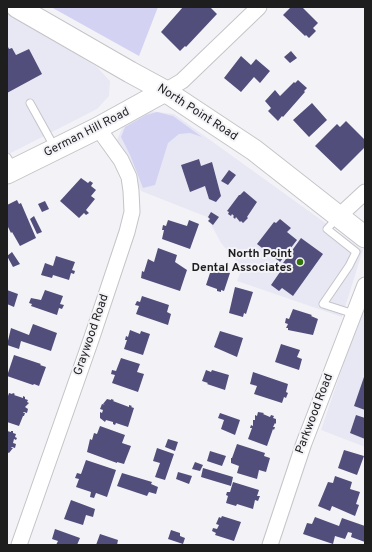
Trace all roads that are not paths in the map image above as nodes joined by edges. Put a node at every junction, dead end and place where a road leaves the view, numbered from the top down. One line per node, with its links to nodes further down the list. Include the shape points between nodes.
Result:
1 (17, 7): 3 (street, North Point Road)
2 (259, 7): 3 (street, via 182,81)
3 (165, 91): 5 (street, German Hill Road); 9 (street, North Point Road, via 254,150)
4 (30, 103): 6 (lane)
5 (98, 128): 6 (street, German Hill Road); 13 (street, Graywood Road, via 121,160 129,177 132,212 92,337)
6 (56, 148): 7 (street, German Hill Road)
7 (9, 166)
8 (365, 192): 9 (street)
9 (338, 217): 10 (street, North Point Road); 12 (lane, via 327,229 356,252 323,304)
10 (365, 237)
11 (365, 285): 12 (street, Parkwood Road)
12 (354, 314): 14 (street, Parkwood Road, via 304,443)
13 (19, 545)
14 (270, 545)

